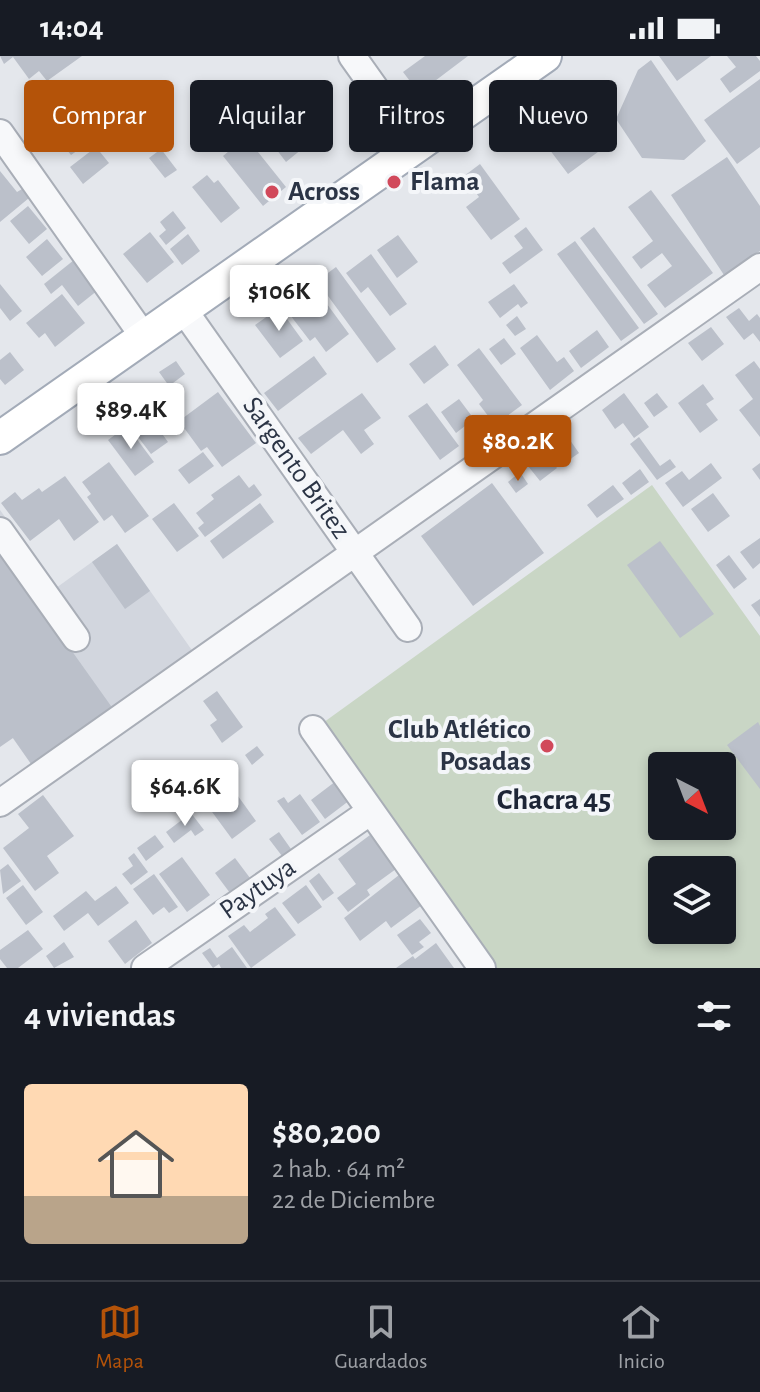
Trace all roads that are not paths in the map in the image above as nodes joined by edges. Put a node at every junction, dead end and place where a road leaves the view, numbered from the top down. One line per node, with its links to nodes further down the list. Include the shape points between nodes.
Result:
1 (352, 56): 3 (street)
2 (545, 56): 4 (main road)
3 (369, 80)
4 (473, 106)
5 (0, 133): 9 (street)
6 (407, 152): 8 (main road)
7 (760, 267): 12 (street)
8 (183, 309): 9 (main road); 12 (street, Sargento Britez)
9 (144, 337): 10 (main road)
10 (0, 438)
11 (0, 531): 14 (street)
12 (354, 551): 13 (street, Sargento Britez); 16 (street)
13 (408, 628)
14 (76, 638)
15 (313, 729): 17 (street)
16 (0, 803)
17 (371, 811): 18 (street, Paytuya); 19 (street)
18 (145, 968)
19 (482, 968)

